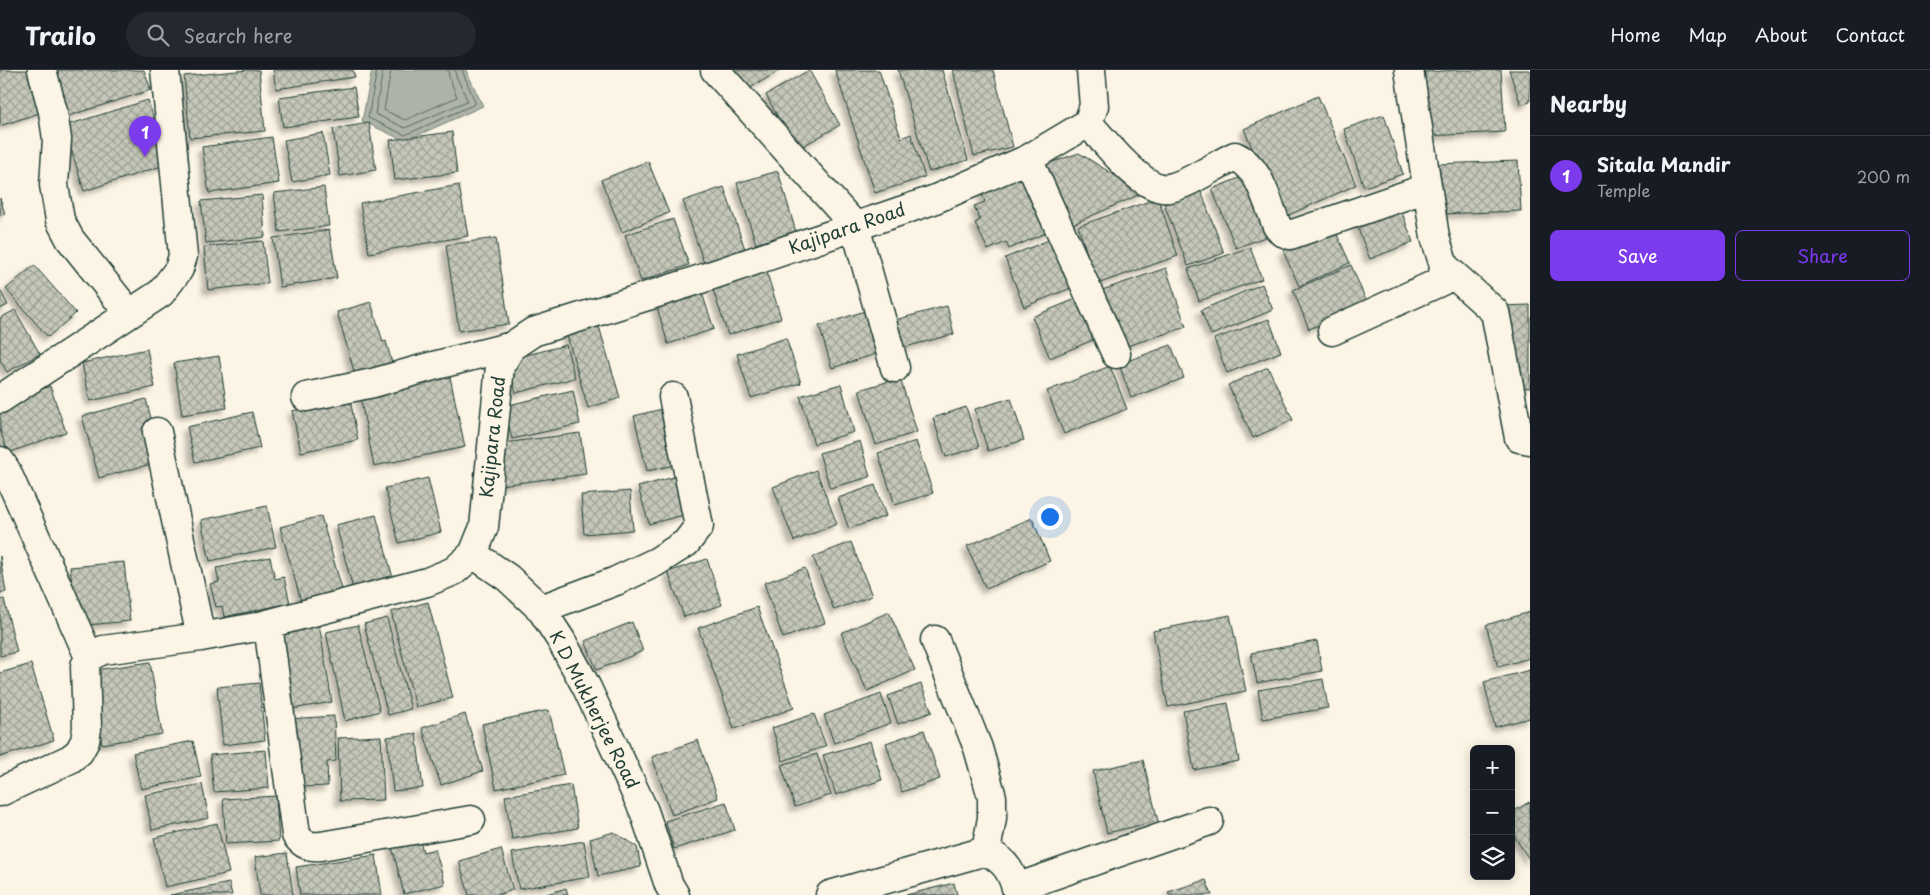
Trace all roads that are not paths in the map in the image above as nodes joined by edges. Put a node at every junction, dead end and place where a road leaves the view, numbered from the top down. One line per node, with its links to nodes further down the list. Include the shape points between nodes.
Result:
1 (42, 70): 11 (street, via 57,139 54,185 60,220 70,239)
2 (165, 70): 11 (street, via 183,256 161,293)
3 (715, 70): 9 (street)
4 (1091, 70): 6 (street, via 1094,106)
5 (1409, 70): 8 (street)
6 (1088, 122): 7 (street, Kajipara Road); 8 (street, via 1130,169 1152,185 1168,188 1235,156 1245,160 1254,170 1277,226 1290,235)
7 (1028, 159): 9 (street, Kajipara Road, via 933,200); 14 (street)
8 (1427, 188): 10 (street, via 1435,237)
9 (855, 226): 13 (street, Kajipara Road, via 533,332); 15 (street)
10 (1444, 266): 12 (street, via 1442,281); 20 (street, via 1495,312 1518,438)
11 (129, 313): 18 (street)
12 (1332, 331)
13 (512, 346): 16 (street, via 373,384); 22 (street, Kajipara Road, via 500,366 484,526)
14 (1116, 354)
15 (895, 368)
16 (306, 397)
17 (673, 397): 23 (street, via 699,526 686,542 656,562)
18 (0, 399)
19 (157, 432): 25 (street)
20 (1530, 440)
21 (0, 461): 27 (street)
22 (473, 554): 23 (street, K D Mukherjee Road, via 508,578); 24 (street, Kajipara Road, via 454,571 427,582)
23 (541, 609): 33 (street, K D Mukherjee Road, via 576,666 619,756 644,811)
24 (268, 624): 25 (street, Kajipara Road); 29 (street, via 296,835 301,843 310,847 321,846)
25 (202, 637): 27 (street, Kajipara Road, via 103,650)
26 (935, 640): 31 (street, via 978,748 992,797)
27 (89, 657): 28 (street, via 85,666 87,728 79,752)
28 (0, 792)
29 (471, 820)
30 (1209, 821): 32 (street)
31 (986, 851): 32 (street, via 1000,858 1009,868); 34 (street)
32 (1017, 891)
33 (675, 895)
34 (830, 895)

